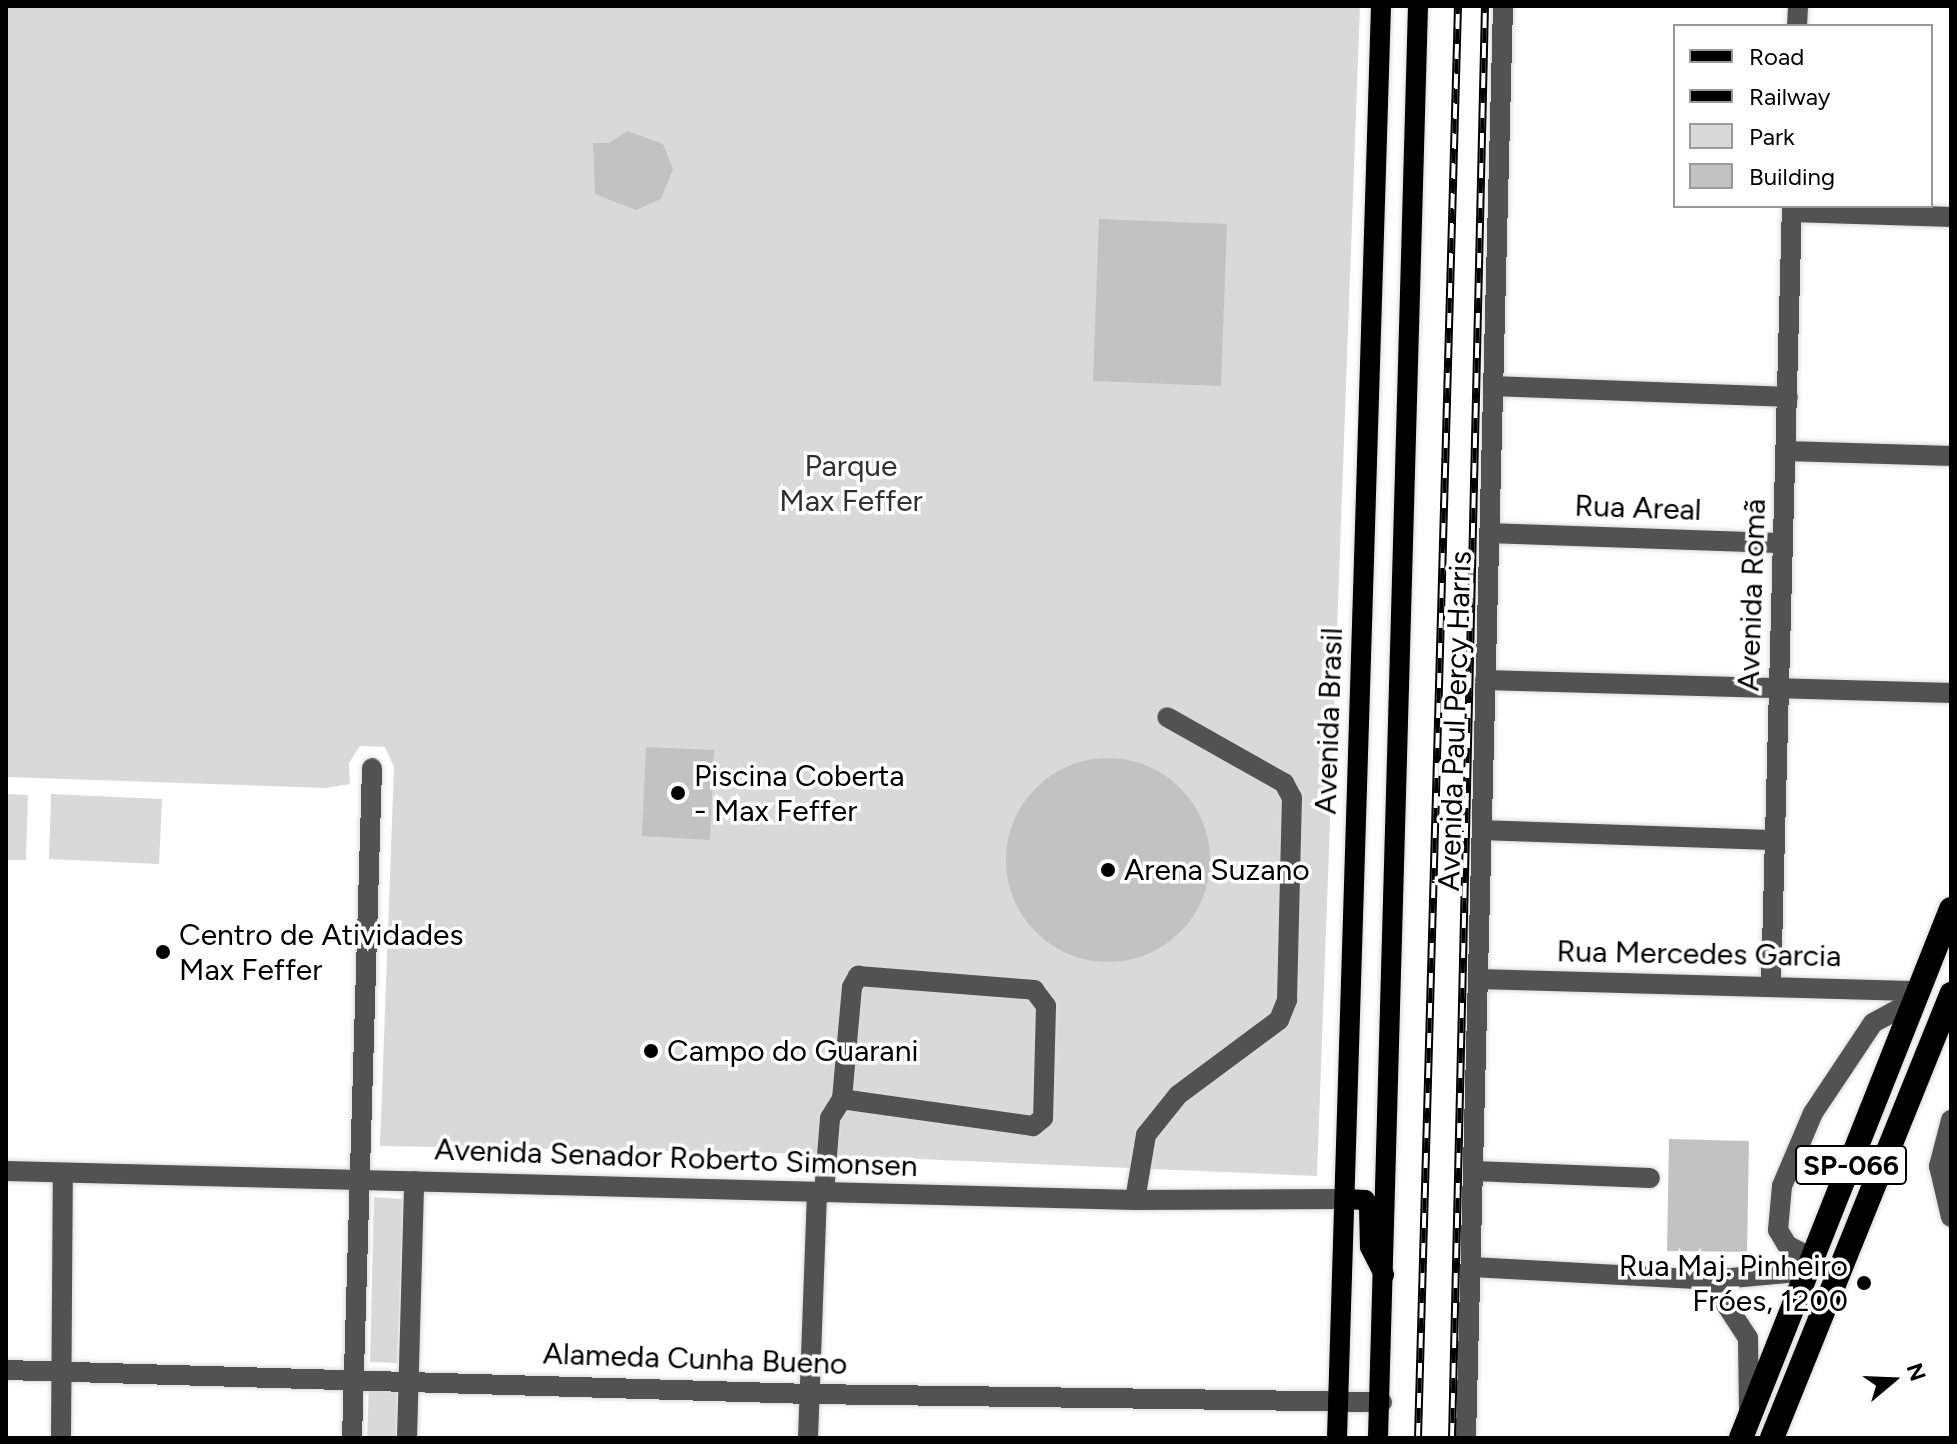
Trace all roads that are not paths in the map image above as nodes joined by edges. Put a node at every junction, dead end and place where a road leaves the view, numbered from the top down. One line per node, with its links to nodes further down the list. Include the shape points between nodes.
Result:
1 (1381, 6): 12 (main road, Avenida Brasil)
2 (1418, 6): 13 (main road)
3 (1503, 6): 6 (street, Avenida Paul Percy Harris)
4 (1792, 209): 5 (street); 7 (street, Avenida Romã)
5 (1951, 217)
6 (1494, 386): 7 (street); 10 (street, Avenida Paul Percy Harris)
7 (1788, 397): 8 (street, Avenida Romã)
8 (1787, 451): 9 (street); 11 (street, Avenida Romã)
9 (1951, 456)
10 (1490, 533): 11 (street, Rua Areal); 16 (street, Avenida Paul Percy Harris)
11 (1783, 543): 17 (street, Avenida Romã)
12 (1363, 599): 13 (main road, via 1376,623 1390,621); 14 (main road, Avenida Brasil)
13 (1401, 609): 15 (main road)
14 (1361, 652): 15 (main road, via 1380,636); 37 (main road, Avenida Brasil)
15 (1399, 658): 42 (main road)
16 (1485, 680): 17 (street); 21 (street, Avenida Paul Percy Harris)
17 (1779, 688): 18 (street); 22 (street, Avenida Romã)
18 (1951, 693)
19 (1167, 717): 38 (street, via 1284,783 1292,798 1287,1000 1279,1020 1178,1095 1146,1135)
20 (372, 768): 34 (street)
21 (1482, 830): 22 (street); 24 (street, Avenida Paul Percy Harris)
22 (1775, 840): 25 (street, Avenida Romã)
23 (1951, 909): 27 (highway, SP-066)
24 (1478, 979): 25 (street, Rua Mercedes Garcia); 31 (street, Avenida Paul Percy Harris)
25 (1771, 985): 27 (street, Rua Mercedes Garcia)
26 (1951, 994): 59 (highway, SP-066)
27 (1917, 996): 40 (highway, SP-066); 40 (street, via 1873,1023 1813,1113 1782,1186 1778,1230)
28 (842, 1099): 28 (street, via 1033,1126 1047,1109 1046,1006 1034,990 1007,984 858,976); 36 (street, via 830,1118)
29 (1951, 1120): 39 (street, via 1939,1166)
30 (6, 1171): 32 (street, Avenida Senador Roberto Simonsen)
31 (1474, 1171): 33 (street); 41 (street, Avenida Paul Percy Harris)
32 (63, 1173): 34 (street, Avenida Senador Roberto Simonsen); 45 (street)
33 (1650, 1178)
34 (357, 1179): 35 (street, Avenida Senador Roberto Simonsen); 46 (street)
35 (414, 1181): 36 (street, Avenida Senador Roberto Simonsen); 47 (street)
36 (820, 1193): 38 (street, Avenida Senador Roberto Simonsen); 48 (street)
37 (1345, 1199): 38 (street, Avenida Senador Roberto Simonsen); 42 (main road, via 1365,1200 1369,1207 1370,1247); 50 (main road, Avenida Brasil)
38 (1135, 1200)
39 (1951, 1217)
40 (1812, 1265): 43 (street); 51 (highway, SP-066)
41 (1472, 1267): 43 (street); 58 (street, Avenida Paul Percy Harris)
42 (1384, 1275): 49 (main road)
43 (1710, 1280): 51 (street, via 1748,1338)
44 (6, 1370): 45 (street, Alameda Cunha Bueno)
45 (62, 1372): 46 (street, Alameda Cunha Bueno); 52 (street)
46 (354, 1378): 47 (street, Alameda Cunha Bueno); 53 (street)
47 (409, 1380): 48 (street, Alameda Cunha Bueno); 54 (street)
48 (810, 1394): 50 (street, Alameda Cunha Bueno); 55 (street)
49 (1382, 1402): 50 (street, Alameda Cunha Bueno); 57 (main road)
50 (1339, 1403): 56 (main road, Avenida Brasil)
51 (1744, 1429)
52 (61, 1438)
53 (352, 1438)
54 (407, 1438)
55 (808, 1438)
56 (1337, 1438)
57 (1378, 1438)
58 (1466, 1438)
59 (1772, 1438)

